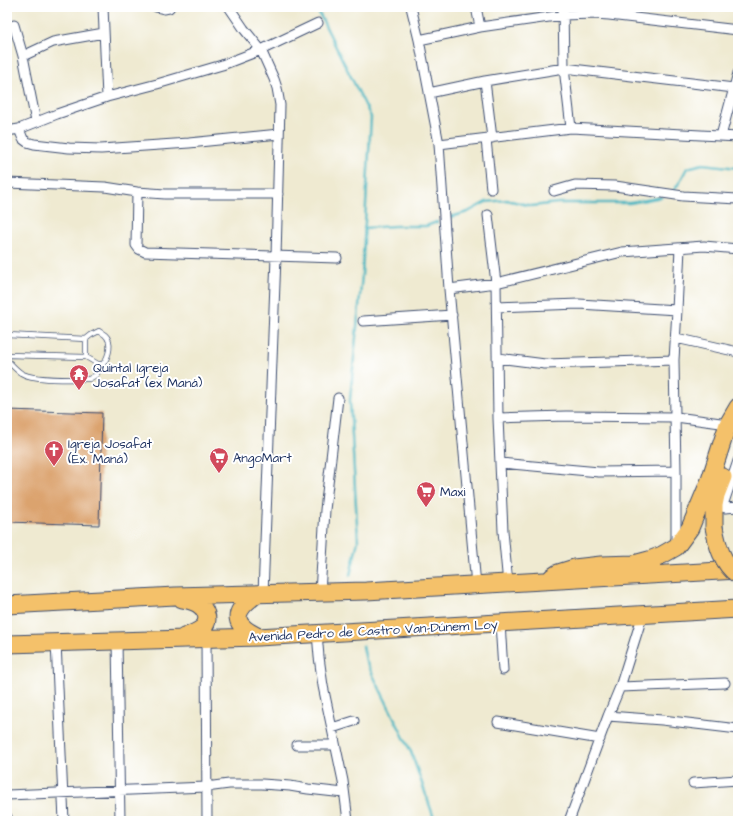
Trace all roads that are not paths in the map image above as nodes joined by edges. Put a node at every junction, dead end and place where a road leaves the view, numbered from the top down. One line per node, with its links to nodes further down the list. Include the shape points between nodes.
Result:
1 (103, 7): 12 (street)
2 (156, 7): 3 (street)
3 (170, 7)
4 (229, 7): 14 (street)
5 (411, 7): 13 (street)
6 (476, 7): 10 (street)
7 (563, 11): 10 (street); 11 (street); 16 (street)
8 (318, 24): 14 (street)
9 (14, 25): 15 (street)
10 (480, 27): 13 (street)
11 (738, 30)
12 (104, 33): 15 (street, via 53,42); 21 (street)
13 (419, 40): 20 (street)
14 (261, 50): 21 (street, via 208,70); 26 (street, via 277,88 280,105)
15 (23, 56): 22 (street)
16 (564, 68): 18 (street); 19 (street); 23 (street)
17 (738, 73): 19 (street)
18 (485, 81): 20 (street); 29 (street)
19 (734, 88): 27 (street)
20 (429, 93): 30 (street)
21 (107, 97): 22 (street)
22 (36, 122): 24 (street)
23 (571, 128): 27 (street); 29 (street)
24 (19, 129): 25 (street); 26 (street, via 23,139 34,144 101,149)
25 (7, 131)
26 (279, 134): 35 (street)
27 (721, 136): 28 (street)
28 (738, 137)
29 (489, 138): 30 (street); 32 (street)
30 (439, 144): 43 (street)
31 (7, 183): 34 (street, via 105,187)
32 (490, 190)
33 (554, 191): 36 (street, via 575,185 615,186 684,196)
34 (137, 192): 35 (street); 40 (street, via 136,245 145,252)
35 (278, 194): 40 (street)
36 (738, 199)
37 (488, 215): 42 (street)
38 (680, 248): 39 (street, via 704,246); 42 (street, via 622,252); 45 (street)
39 (738, 249)
40 (276, 257): 41 (street); 74 (street)
41 (337, 258)
42 (496, 283): 43 (street); 44 (street)
43 (449, 289): 46 (street)
44 (497, 307): 45 (street, via 579,304); 54 (street)
45 (677, 310): 49 (street)
46 (452, 315): 47 (street); 72 (street)
47 (363, 321)
48 (7, 335): 50 (lane)
49 (676, 338): 51 (street); 56 (street)
50 (86, 340): 53 (lane); 57 (lane, via 99,331 109,341 109,351)
51 (738, 352)
52 (7, 355): 53 (lane)
53 (86, 357): 57 (lane)
54 (498, 358): 56 (street, via 545,364); 61 (street)
55 (7, 360): 57 (lane, via 20,372 29,377 39,378 89,379 96,375)
56 (674, 360): 60 (street)
57 (103, 364)
58 (338, 398): 73 (street, via 325,510)
59 (738, 407): 62 (highway)
60 (676, 417): 61 (street); 62 (street); 65 (street)
61 (498, 418): 64 (street)
62 (733, 424): 67 (highway, via 693,522); 69 (highway, bridge, via 730,456 714,505 714,527 722,555 728,566)
63 (738, 461): 66 (street, via 723,506)
64 (500, 463): 65 (street, via 599,472); 71 (street)
65 (676, 471): 67 (street)
66 (738, 507)
67 (676, 546): 70 (highway, via 649,560 634,564 574,568 558,573)
68 (738, 570): 70 (highway)
69 (738, 575)
70 (548, 581): 71 (highway)
71 (508, 584): 72 (highway)
72 (476, 586): 73 (highway)
73 (328, 593): 74 (highway)
74 (260, 594): 75 (highway); 81 (highway, via 243,606 239,615 241,625)
75 (175, 596): 76 (highway); 83 (highway, via 197,604 205,611 206,616 203,627)
76 (7, 605)
77 (738, 609): 78 (highway, Avenida Pedro de Castro Van-Dúnem Loy)
78 (643, 614): 79 (highway, Avenida Pedro de Castro Van-Dúnem Loy); 89 (street)
79 (500, 623): 80 (highway, Avenida Pedro de Castro Van-Dúnem Loy); 87 (street)
80 (317, 633): 81 (highway, Avenida Pedro de Castro Van-Dúnem Loy); 93 (street, via 323,686)
81 (258, 637): 82 (highway, Avenida Pedro de Castro Van-Dúnem Loy)
82 (206, 638): 83 (highway, Avenida Pedro de Castro Van-Dúnem Loy); 100 (street)
83 (180, 639): 84 (highway, Avenida Pedro de Castro Van-Dúnem Loy)
84 (117, 640): 85 (highway, Avenida Pedro de Castro Van-Dúnem Loy); 101 (street)
85 (56, 642): 86 (highway, Avenida Pedro de Castro Van-Dúnem Loy); 103 (street)
86 (7, 644)
87 (503, 670)
88 (726, 683): 89 (street)
89 (620, 687): 90 (street)
90 (608, 716): 94 (street); 95 (street)
91 (354, 721): 93 (street)
92 (498, 722): 95 (street)
93 (332, 728): 97 (street)
94 (738, 729)
95 (600, 738): 111 (street)
96 (297, 745): 97 (street)
97 (335, 745): 102 (street)
98 (738, 780): 99 (street)
99 (693, 783)
100 (206, 787): 101 (street); 102 (street, via 262,784); 109 (street)
101 (119, 790): 103 (street); 108 (street)
102 (344, 792): 110 (street)
103 (63, 793): 104 (street); 107 (street)
104 (7, 795)
105 (7, 817): 106 (street)
106 (7, 821)
107 (64, 821)
108 (120, 821)
109 (207, 821)
110 (348, 821)
111 (569, 821)

